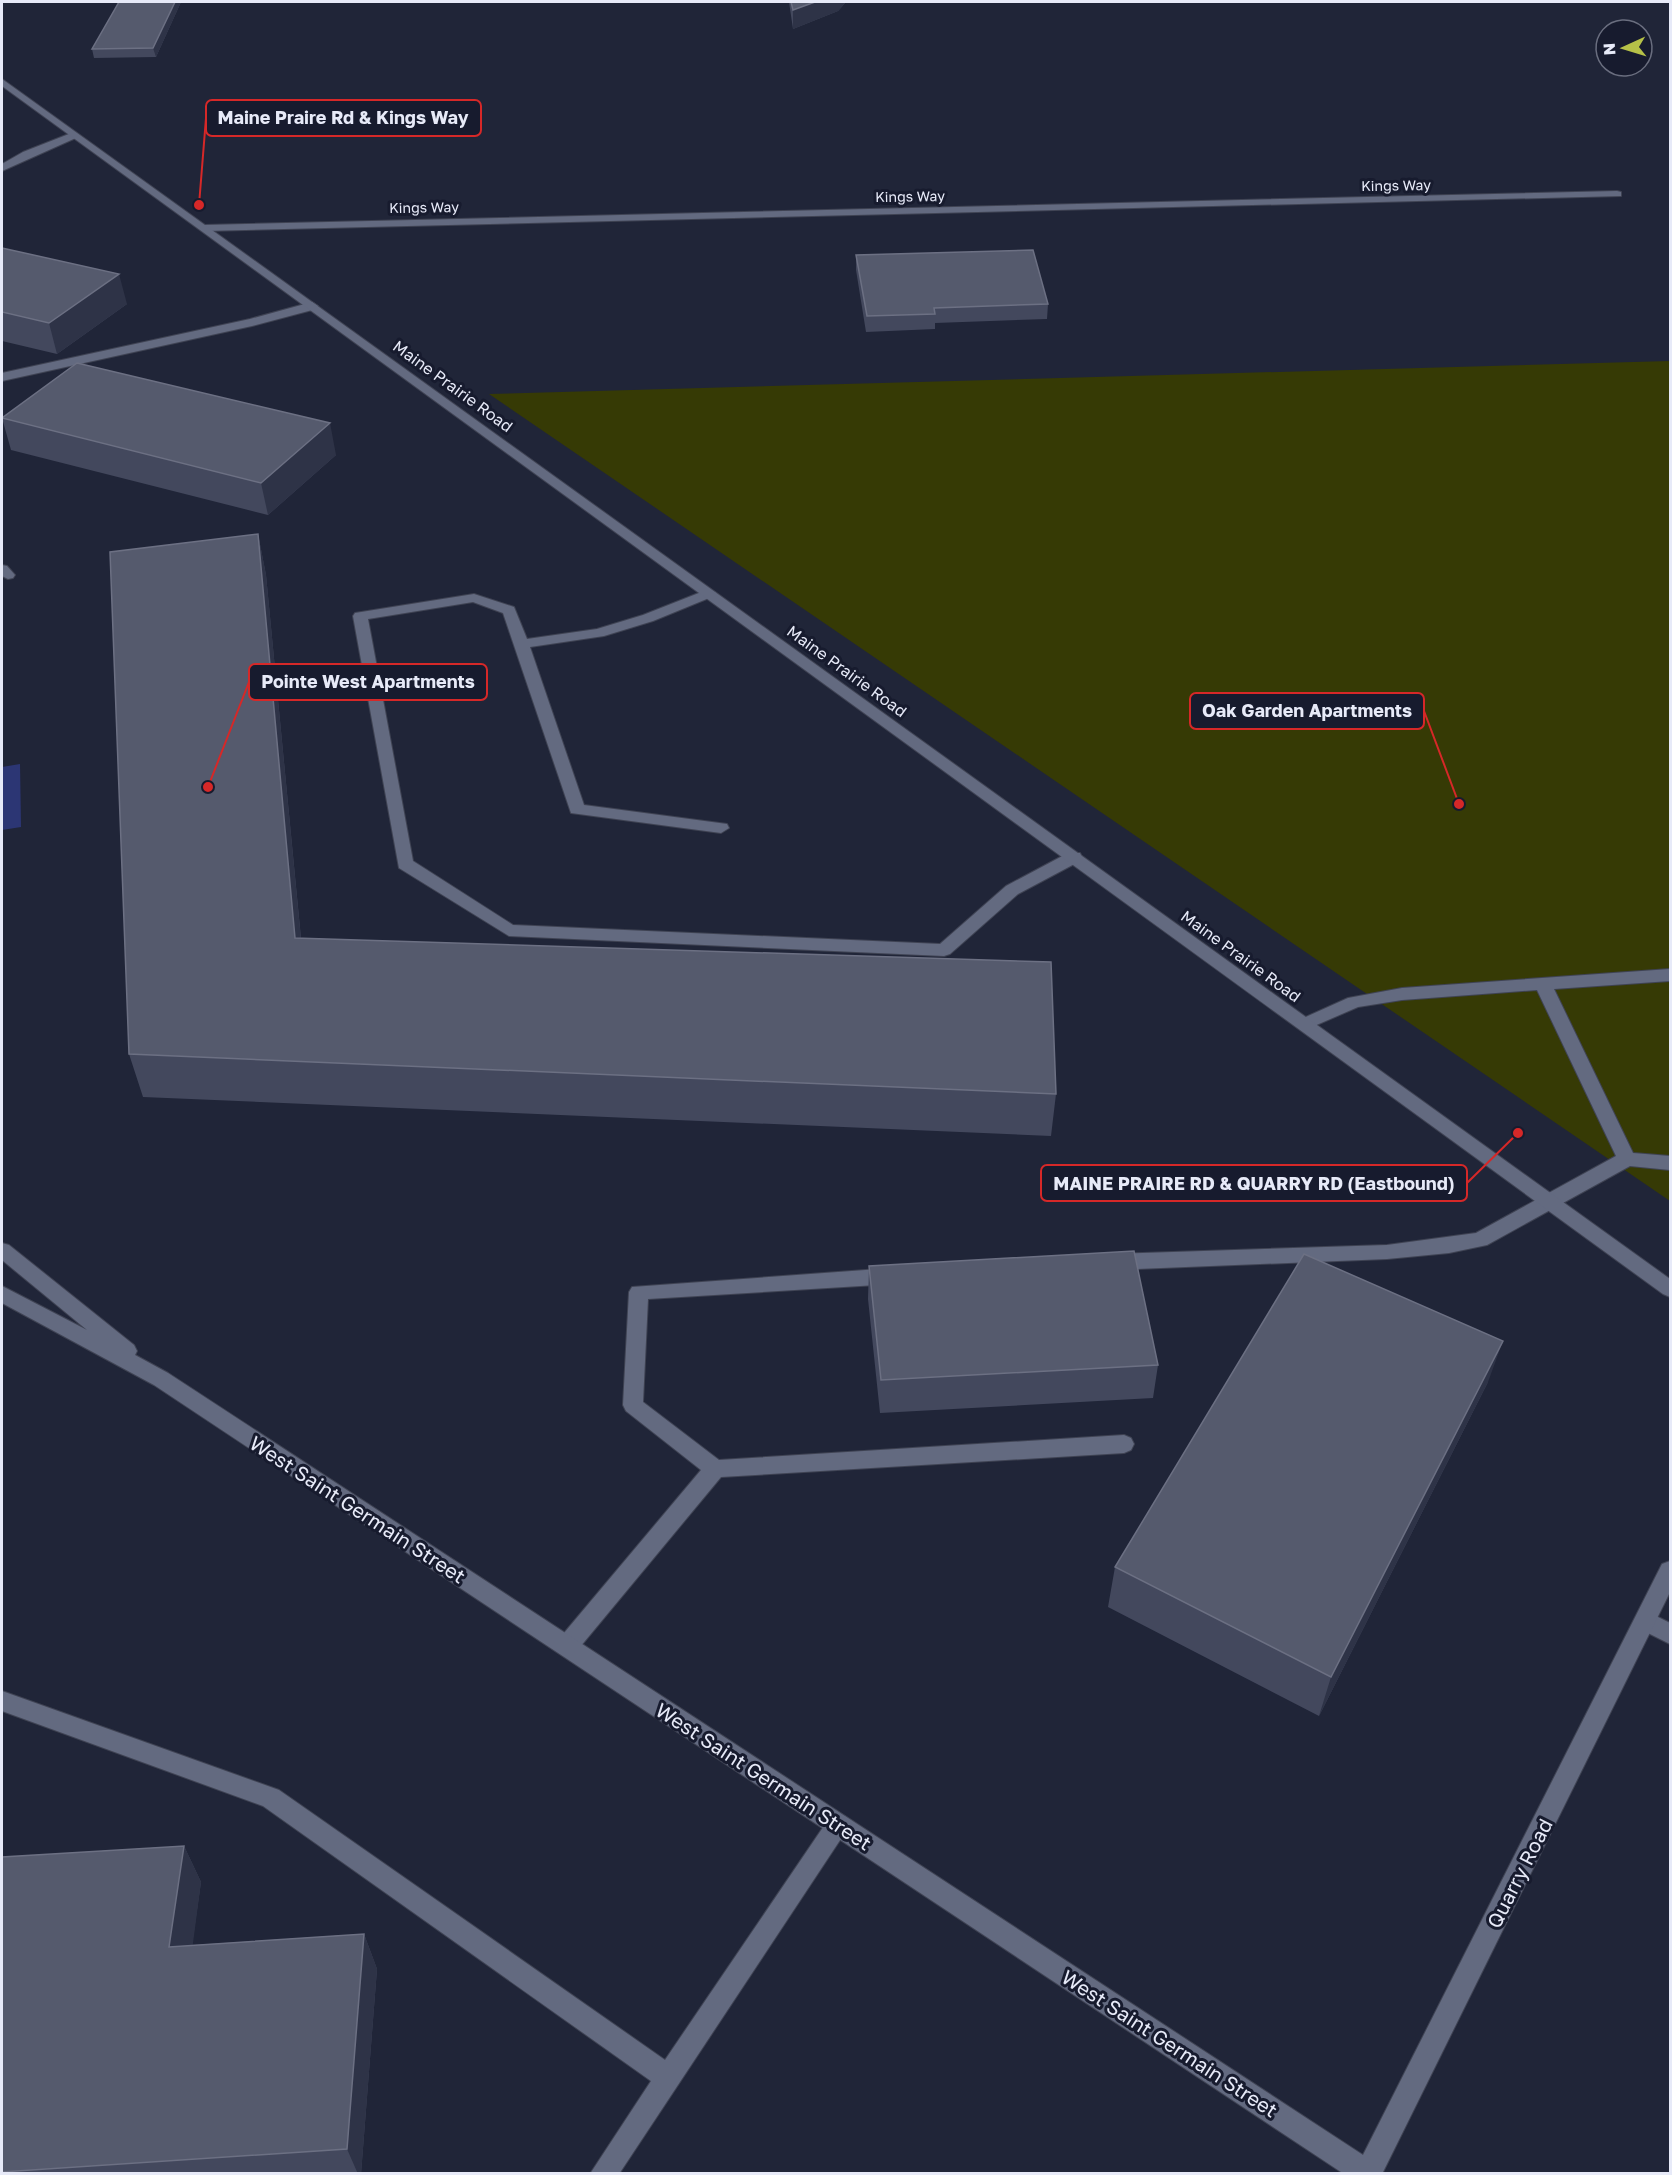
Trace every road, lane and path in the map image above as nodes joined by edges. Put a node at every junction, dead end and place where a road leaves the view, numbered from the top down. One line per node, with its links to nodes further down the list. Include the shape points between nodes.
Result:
1 (2, 82): 2 (street, Maine Prairie Road)
2 (74, 135): 3 (street); 5 (street, Maine Prairie Road)
3 (2, 168)
4 (1617, 194): 5 (street, Kings Way)
5 (204, 228): 6 (street, Maine Prairie Road)
6 (312, 306): 7 (street); 8 (street, Maine Prairie Road)
7 (2, 377)
8 (709, 593): 9 (street, via 598,633); 11 (street, Maine Prairie Road)
9 (522, 644): 10 (street, via 577,809); 11 (street, via 509,610 474,598 360,615 405,864 509,930 944,950 1012,890)
10 (721, 828)
11 (1074, 857): 14 (street, Maine Prairie Road)
12 (1671, 975): 13 (street)
13 (1543, 984): 14 (street, via 1402,994 1354,1002); 15 (street)
14 (1305, 1024): 17 (street, Maine Prairie Road)
15 (1627, 1159): 16 (street); 17 (street)
16 (1671, 1163)
17 (1551, 1203): 19 (street, via 1480,1240 1449,1246); 21 (street, Maine Prairie Road)
18 (2, 1250): 23 (street, West Saint Germain Street)
19 (1091, 1264)
20 (913, 1275): 25 (street, via 639,1292 633,1405)
21 (1671, 1289)
22 (2, 1294): 23 (street, West Saint Germain Street)
23 (161, 1379): 29 (street, West Saint Germain Street)
24 (1124, 1444): 25 (street)
25 (715, 1469): 29 (street)
26 (1671, 1571): 27 (street, Quarry Road)
27 (1646, 1621): 28 (street); 34 (street, Quarry Road)
28 (1671, 1634)
29 (567, 1646): 31 (street, West Saint Germain Street)
30 (2, 1701): 32 (street, via 272,1798)
31 (838, 1825): 32 (street); 34 (street, West Saint Germain Street)
32 (669, 2078): 33 (street)
33 (603, 2174)
34 (1368, 2174)

